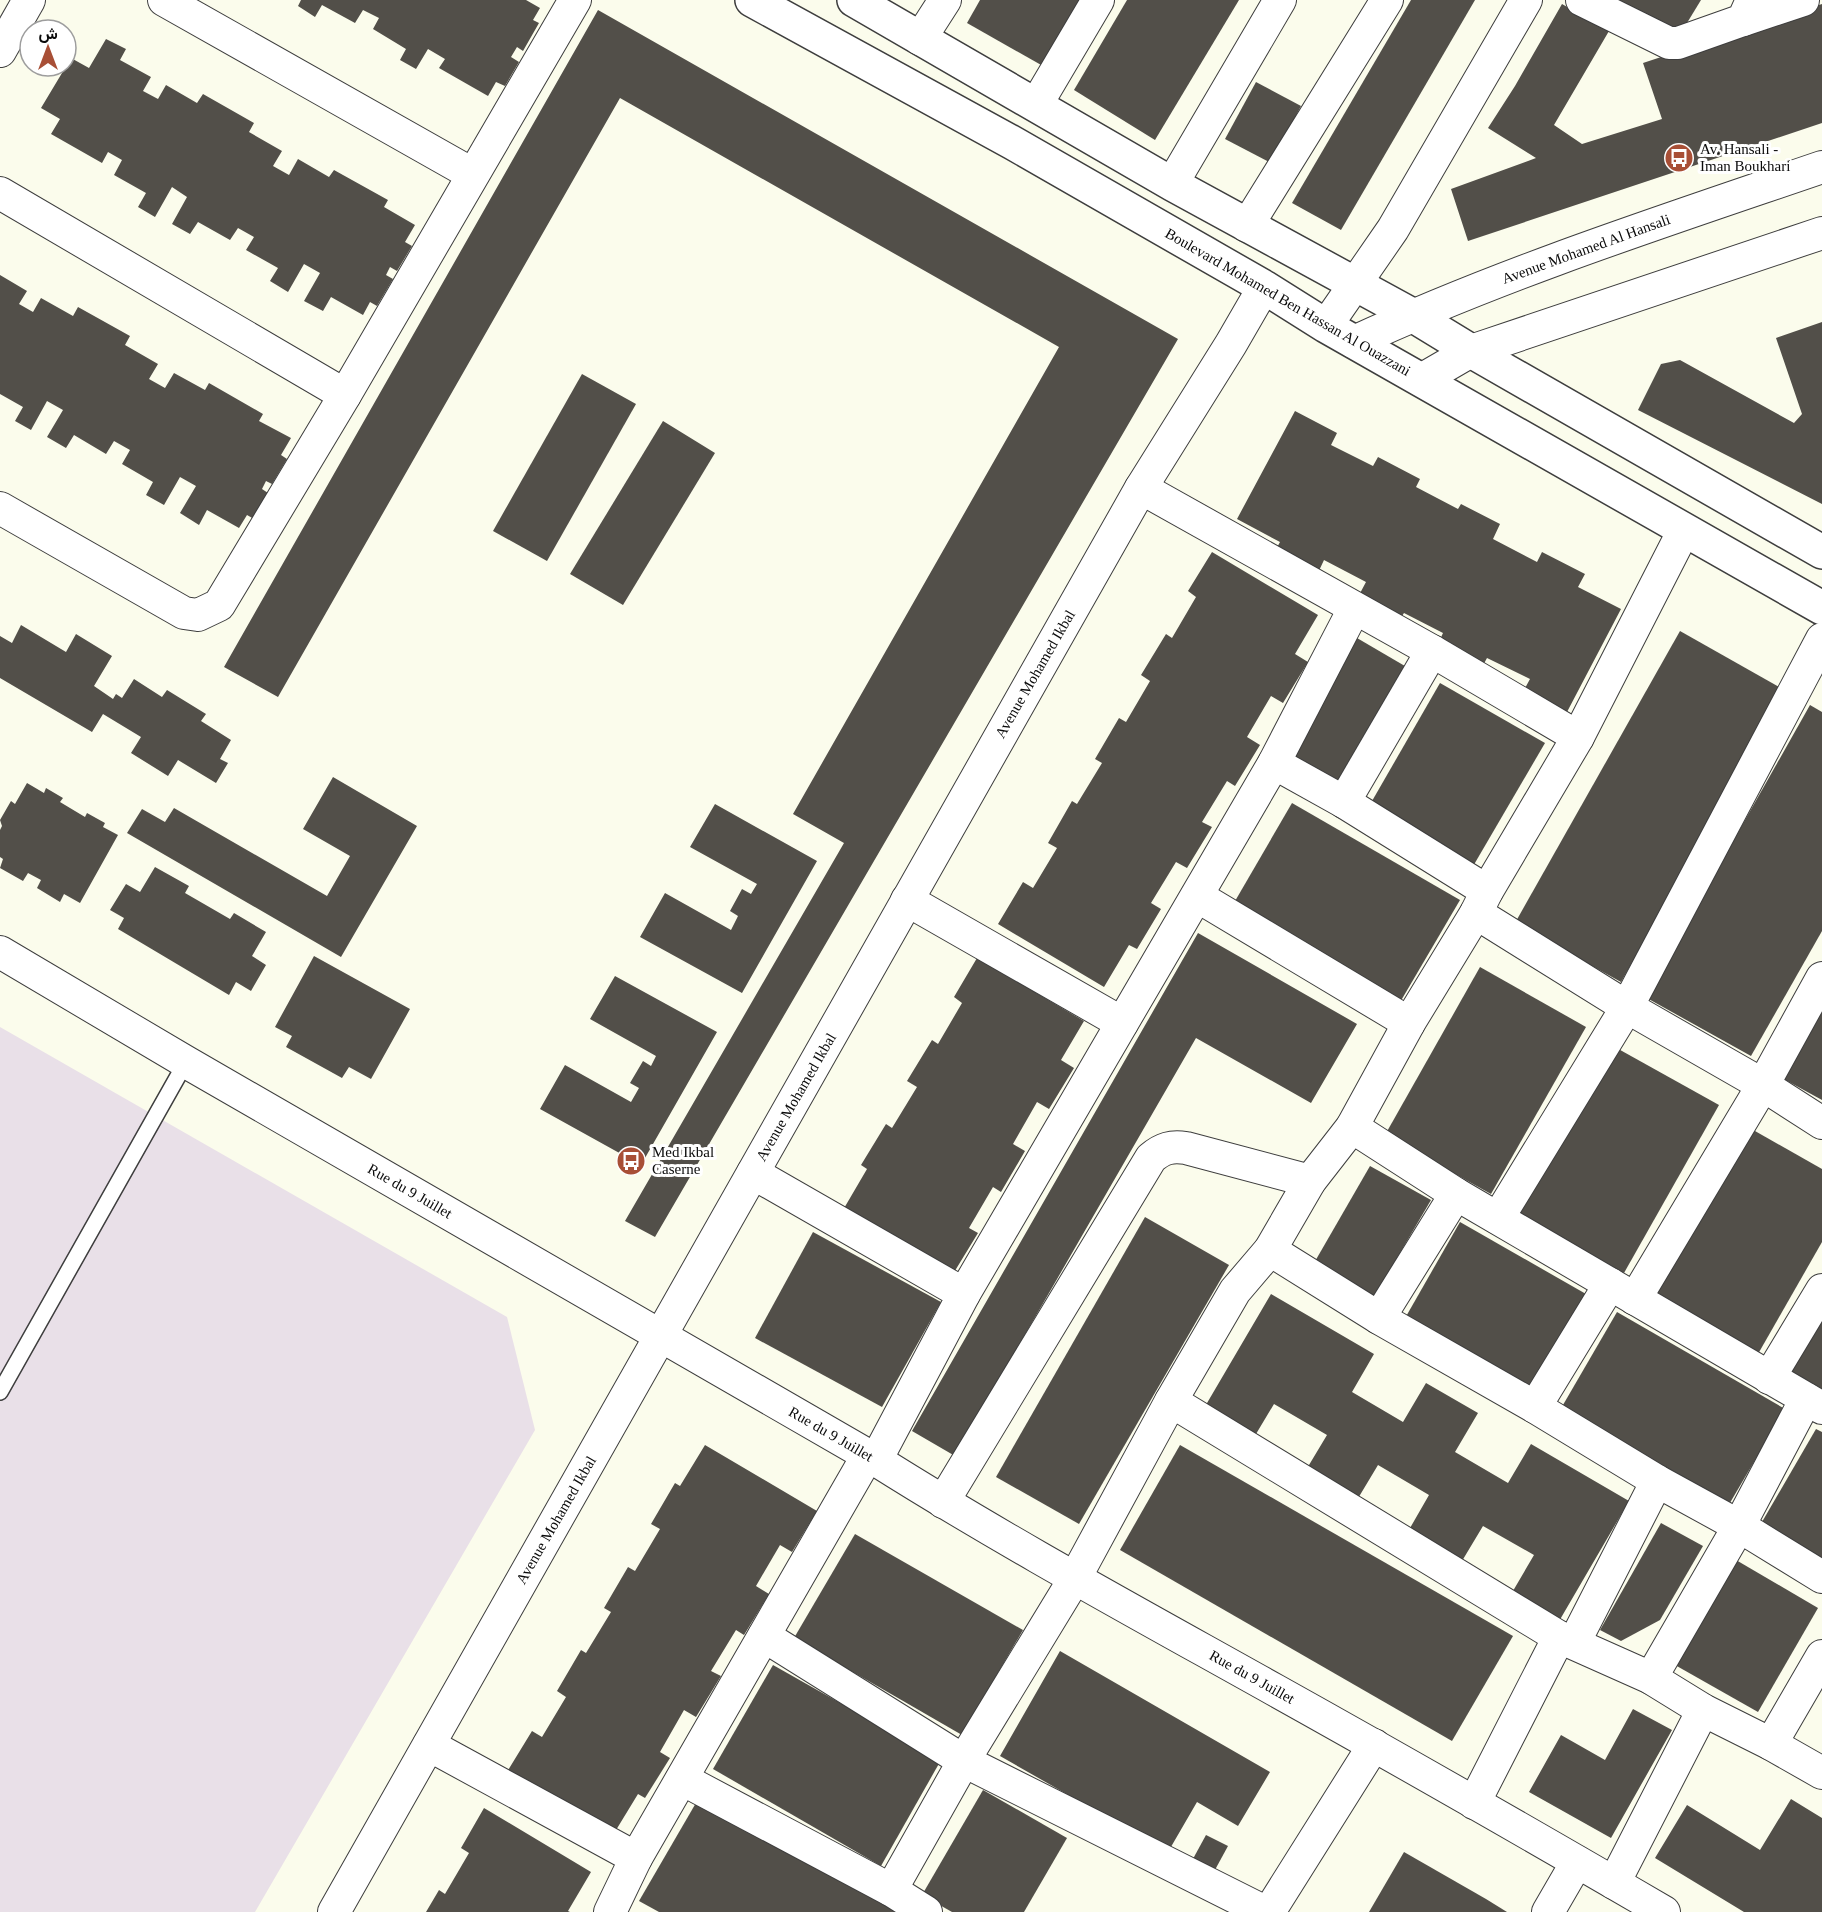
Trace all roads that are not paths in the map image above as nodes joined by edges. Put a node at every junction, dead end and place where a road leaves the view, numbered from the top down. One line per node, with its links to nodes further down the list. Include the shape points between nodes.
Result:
1 (29, 0): 15 (street)
2 (164, 0): 18 (street)
3 (575, 0): 18 (street)
4 (752, 0): 24 (street, Boulevard Mohamed Ben Hassan Al Ouazzani)
5 (854, 0): 14 (street)
6 (945, 0): 14 (street)
7 (1098, 0): 16 (street)
8 (1280, 0): 19 (street)
9 (1387, 0): 21 (street)
10 (1526, 0): 23 (street, via 1393,229)
11 (1582, 0): 13 (street, via 1669,43 1678,43)
12 (1803, 0): 13 (street)
13 (1747, 10)
14 (920, 39): 16 (street)
15 (0, 51)
16 (1036, 105): 19 (street)
17 (1822, 167): 25 (street, Avenue Mohamed Al Hansali, via 1592,245)
18 (472, 174): 30 (street)
19 (1172, 184): 21 (street)
20 (0, 193): 30 (street)
21 (1247, 226): 23 (street)
22 (1822, 233): 28 (street)
23 (1356, 284): 25 (street); 26 (street)
24 (1264, 287): 26 (street, Boulevard Mohamed Ben Hassan Al Ouazzani); 31 (street, Avenue Mohamed Ikbal)
25 (1412, 315): 27 (street, Avenue Mohamed Al Hansali); 28 (street)
26 (1326, 326): 27 (street, Boulevard Mohamed Ben Hassan Al Ouazzani)
27 (1354, 342): 29 (street, Boulevard Mohamed Ben Hassan Al Ouazzani)
28 (1471, 351): 29 (street); 34 (street)
29 (1421, 380): 33 (street, Boulevard Mohamed Ben Hassan Al Ouazzani)
30 (345, 395): 32 (street, via 219,605 198,615 184,613)
31 (1141, 488): 36 (street); 43 (street, Avenue Mohamed Ikbal)
32 (0, 508)
33 (1684, 530): 35 (street, Boulevard Mohamed Ben Hassan Al Ouazzani); 39 (street)
34 (1822, 552)
35 (1822, 608)
36 (1354, 609): 38 (street); 40 (street)
37 (1822, 639): 47 (street)
38 (1432, 651): 39 (street); 41 (street)
39 (1578, 737): 44 (street)
40 (1274, 763): 41 (street); 42 (street)
41 (1344, 802): 44 (street)
42 (1197, 896): 48 (street); 49 (street)
43 (907, 900): 48 (street); 54 (street, Avenue Mohamed Ikbal)
44 (1481, 902): 47 (street); 49 (street)
45 (0, 952): 50 (street, Rue du 9 Juillet)
46 (1822, 978): 51 (street)
47 (1627, 1007): 51 (street); 57 (street)
48 (1122, 1023): 61 (street)
49 (1409, 1023): 53 (street)
50 (186, 1062): 63 (street, Rue du 9 Juillet); 65 (lane)
51 (1763, 1085): 52 (street); 60 (street)
52 (1822, 1123)
53 (1352, 1127): 55 (street); 56 (street)
54 (753, 1173): 61 (street); 63 (street, Avenue Mohamed Ikbal)
55 (1310, 1181): 58 (street); 71 (street, via 1186,1148 1172,1146 1156,1154)
56 (1456, 1194): 57 (street); 62 (street)
57 (1498, 1218): 60 (street)
58 (1269, 1250): 62 (street); 66 (street, via 1235,1291)
59 (1822, 1290): 64 (street)
60 (1623, 1292): 64 (street); 68 (street)
61 (964, 1294): 69 (street)
62 (1379, 1318): 68 (street)
63 (660, 1336): 69 (street, Rue du 9 Juillet); 81 (street, Avenue Mohamed Ikbal)
64 (1769, 1378): 67 (street)
65 (0, 1392)
66 (1171, 1401): 74 (street); 76 (street)
67 (1814, 1404): 72 (street)
68 (1535, 1407): 70 (street)
69 (872, 1457): 71 (street, Rue du 9 Juillet); 75 (street)
70 (1658, 1481): 72 (street); 76 (street)
71 (944, 1502): 74 (street, Rue du 9 Juillet)
72 (1739, 1526): 73 (street); 78 (street)
73 (1822, 1576)
74 (1075, 1578): 82 (street, Rue du 9 Juillet); 83 (street)
75 (764, 1636): 83 (street); 85 (street)
76 (1567, 1640): 78 (street); 86 (street)
77 (1822, 1656): 80 (street)
78 (1651, 1678): 79 (street)
79 (1703, 1710): 80 (street); 89 (street)
80 (1771, 1744): 84 (street)
81 (429, 1745): 87 (street); 92 (street, Avenue Mohamed Ikbal)
82 (1374, 1745): 86 (street, Rue du 9 Juillet); 94 (street)
83 (963, 1761): 90 (street); 94 (street)
84 (1822, 1773)
85 (682, 1779): 87 (street); 90 (street)
86 (1474, 1803): 88 (street, Rue du 9 Juillet)
87 (636, 1858): 91 (street)
88 (1577, 1862): 89 (street, Rue du 9 Juillet); 95 (street)
89 (1614, 1883): 96 (street, Rue du 9 Juillet)
90 (891, 1890): 93 (street)
91 (622, 1908)
92 (334, 1912)
93 (926, 1912)
94 (1267, 1912)
95 (1548, 1912)
96 (1664, 1912)

